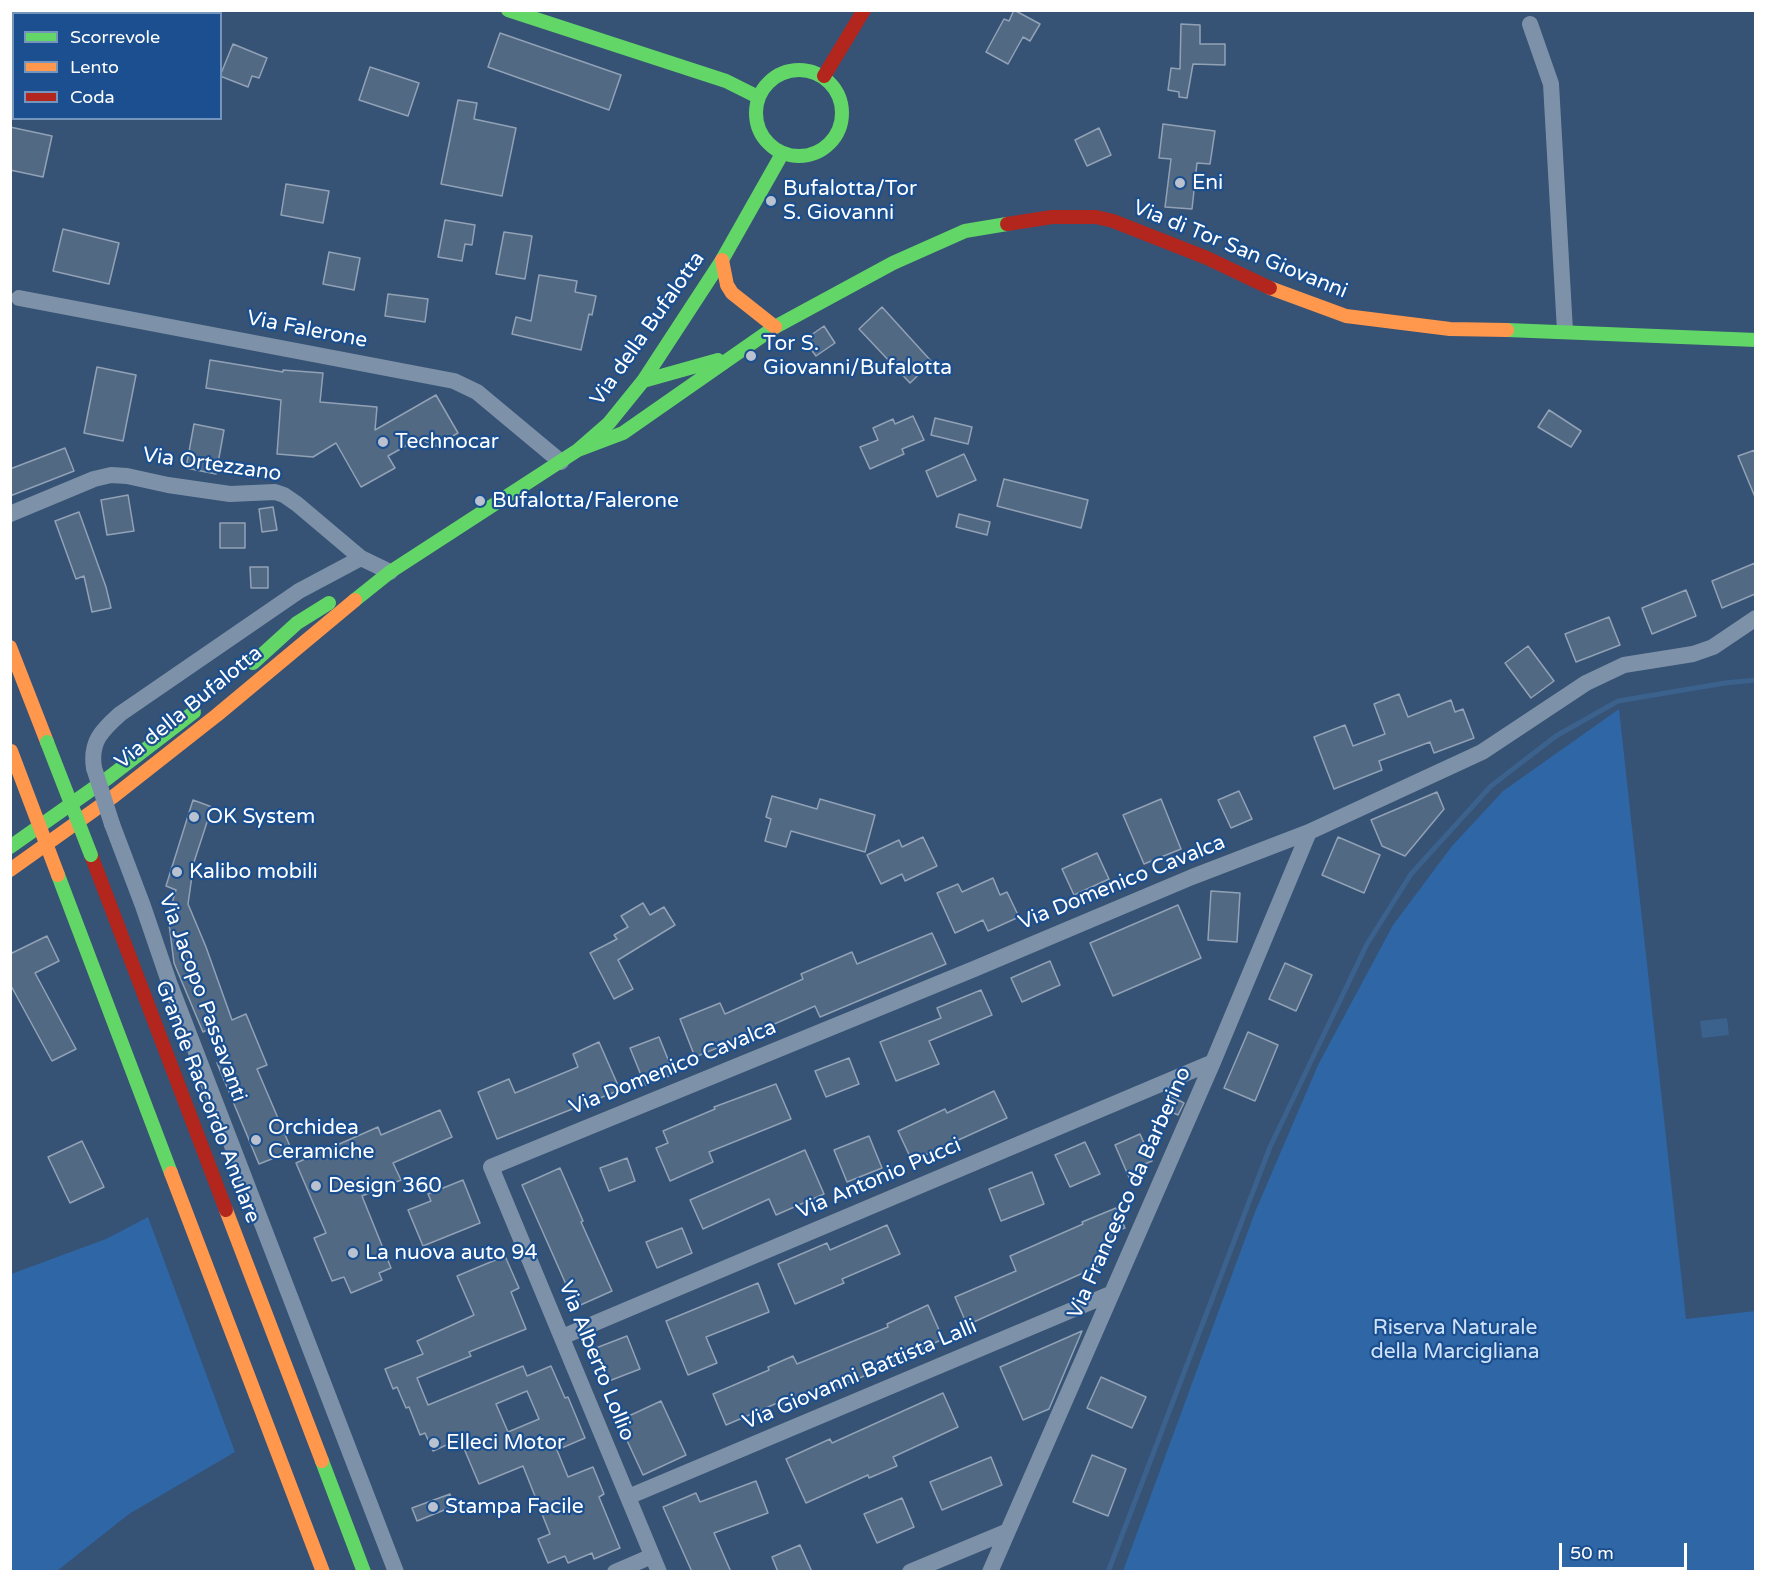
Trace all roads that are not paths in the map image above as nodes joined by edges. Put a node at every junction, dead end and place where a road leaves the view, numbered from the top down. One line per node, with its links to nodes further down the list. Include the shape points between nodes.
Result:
1 (508, 10): 5 (main road, via 726,81)
2 (864, 10): 4 (main road)
3 (1530, 24): 10 (street, via 1551,84)
4 (824, 76): 5 (main road, via 797,69 783,72); 6 (main road, via 841,98 843,118 838,133 820,151 809,155)
5 (758, 97): 6 (main road, via 755,107 762,134)
6 (782, 154): 7 (main road, Via della Bufalotta)
7 (722, 260): 9 (main road, via 732,293); 13 (main road, Via della Bufalotta)
8 (20, 298): 15 (street, Via Falerone, via 454,381 477,392)
9 (775, 327): 10 (main road, Via di Tor San Giovanni, via 893,263 965,231 1082,216 1113,221 1207,258 1274,290 1346,316 1450,329); 12 (main road, Via di Tor San Giovanni)
10 (1565, 331): 11 (main road, Via di Tor San Giovanni)
11 (1755, 340)
12 (740, 351): 13 (main road, via 705,365); 14 (main road, via 623,433)
13 (643, 381): 14 (main road, Via della Bufalotta, via 609,423)
14 (578, 450): 15 (main road, Via della Bufalotta)
15 (561, 462): 18 (main road, Via della Bufalotta)
16 (10, 514): 17 (street, Via Ortezzano, via 94,478 111,475 230,494 275,492 297,504)
17 (361, 558): 18 (street, Via Ortezzano); 36 (street, Via Jacopo Passavanti, bridge, via 299,591 120,714 106,727 92,754 112,824 173,993)
18 (390, 572): 21 (main road, Via della Bufalotta, via 297,623); 26 (main road, Via della Bufalotta, via 114,796)
19 (1755, 618): 24 (street, Via Domenico Cavalca, via 1713,647 1624,665 1586,683 1482,752)
20 (10, 647): 35 (main road, Grande Raccordo Anulare, bridge)
21 (244, 671)
22 (208, 701): 25 (main road, Via della Bufalotta)
23 (11, 751): 34 (main road, bridge)
24 (1308, 832): 27 (street, Via Francesco da Barberino); 28 (street, Via Domenico Cavalca)
25 (10, 847)
26 (10, 870)
27 (1213, 1062): 29 (street, Via Francesco da Barberino); 30 (street, Via Antonio Pucci)
28 (491, 1167): 30 (street, Via Alberto Lollio)
29 (1110, 1294): 31 (street, Via Giovanni Battista Lalli); 32 (street, Via Francesco da Barberino)
30 (562, 1337): 31 (street, Via Alberto Lollio)
31 (627, 1497): 33 (street, Via Alberto Lollio)
32 (1006, 1532): 38 (street); 39 (street, Via Francesco da Barberino)
33 (655, 1564): 37 (street)
34 (323, 1572)
35 (364, 1572)
36 (396, 1572)
37 (615, 1572)
38 (910, 1572)
39 (990, 1572)

